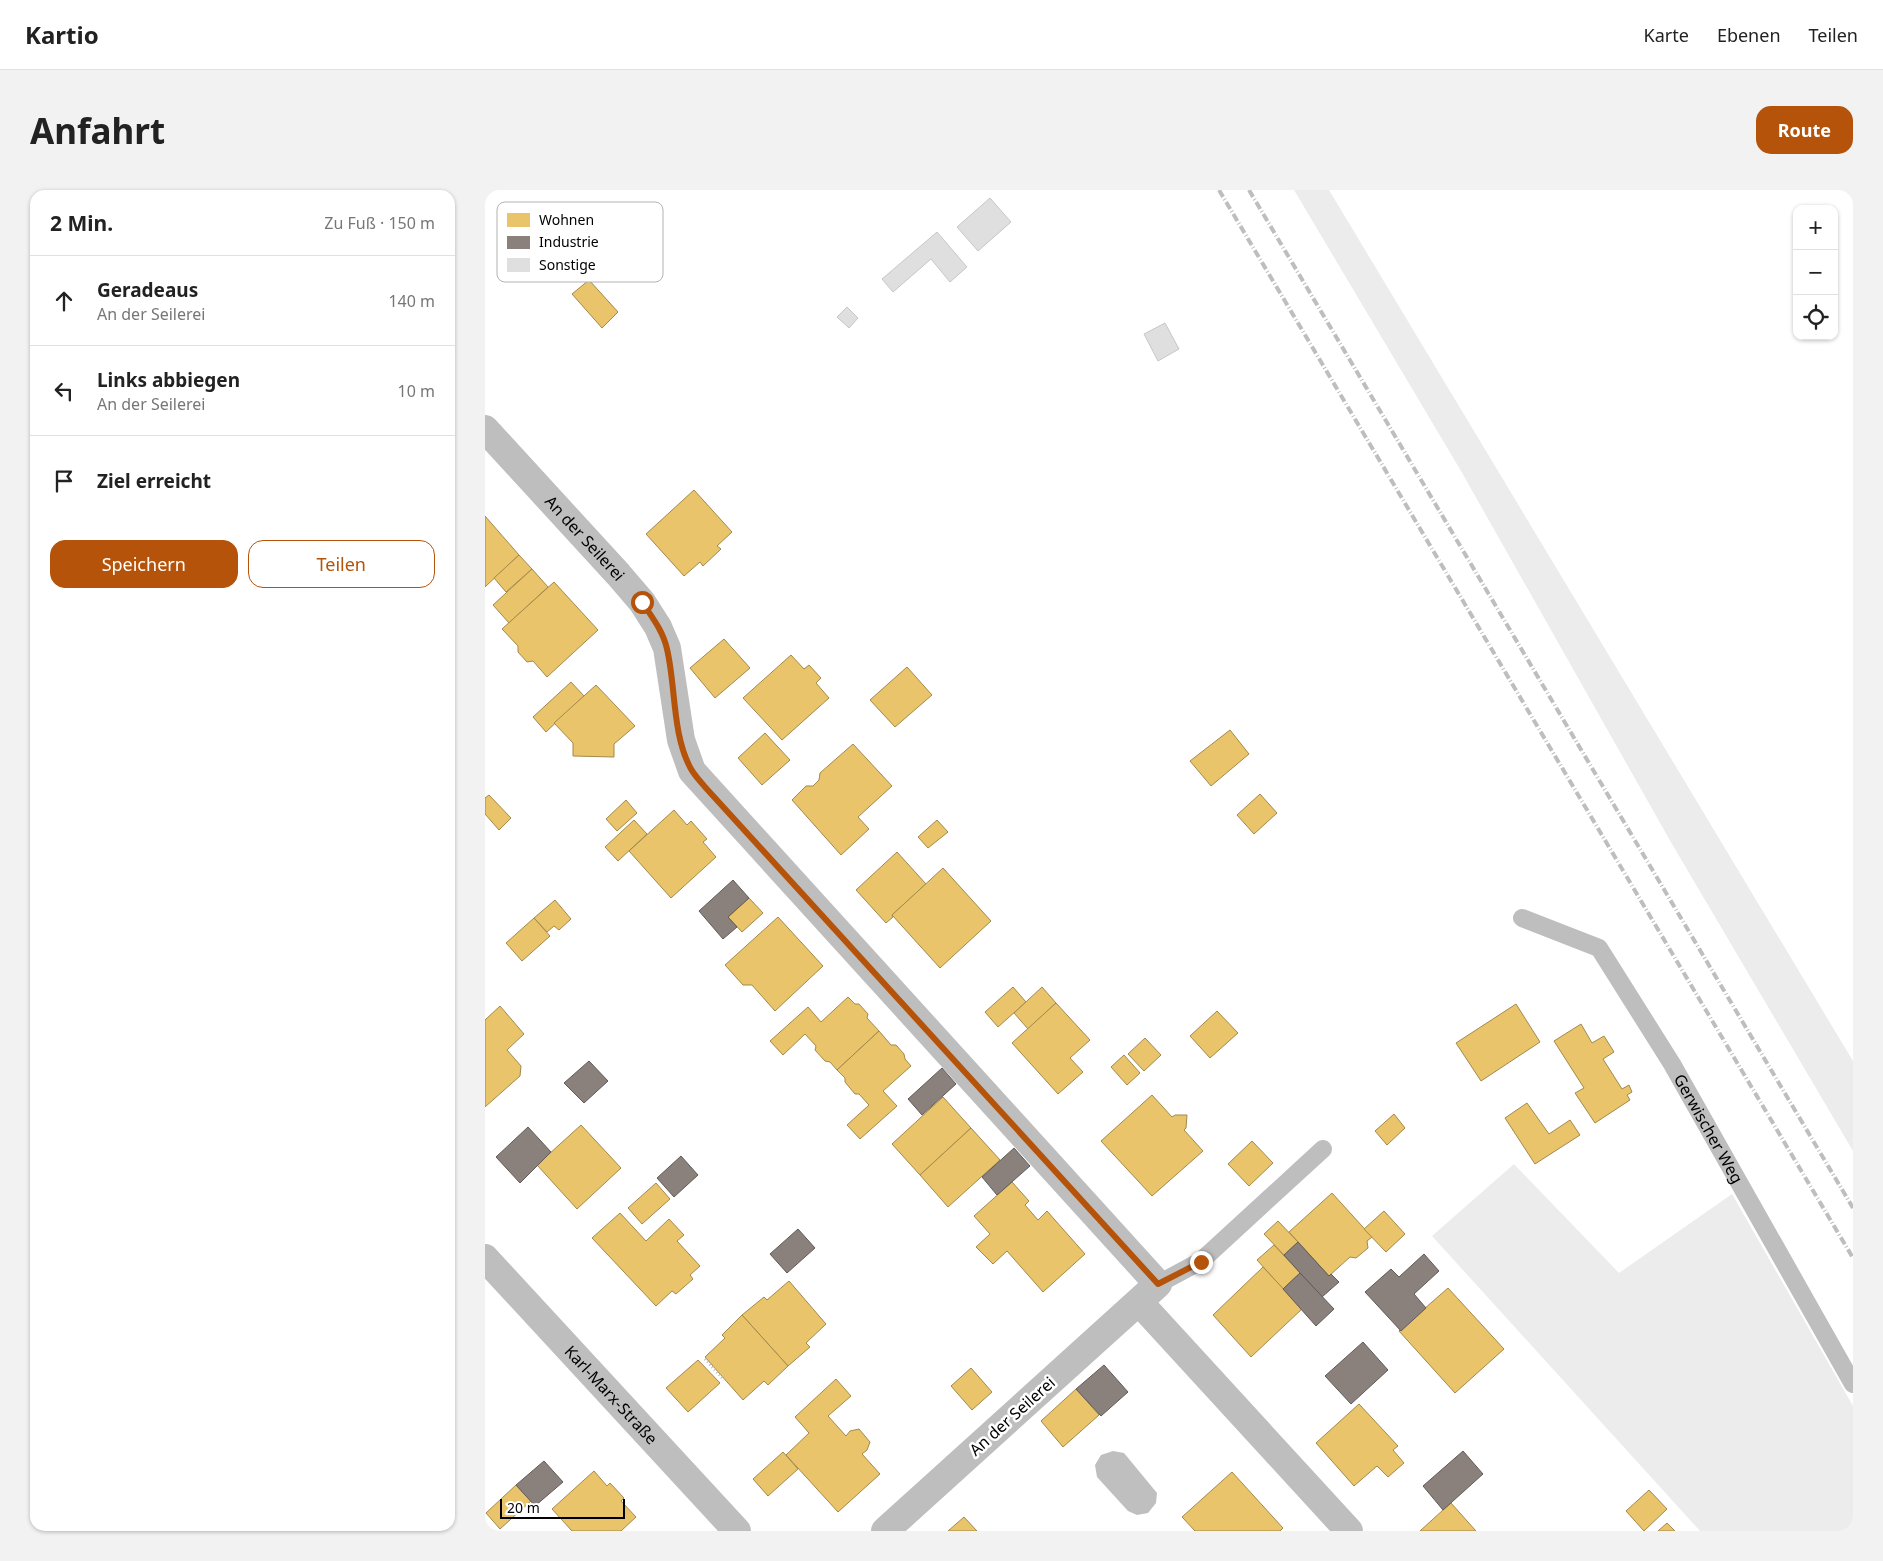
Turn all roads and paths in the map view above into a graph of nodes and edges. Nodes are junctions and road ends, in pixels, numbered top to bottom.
1 (485, 429) edge
2 (1522, 918) dead end
3 (1323, 1149) dead end
4 (485, 1258) edge
5 (1149, 1293) junction
6 (705, 1359) dead end
7 (723, 1380) dead end
8 (1853, 1384) edge
9 (737, 1531) edge
10 (885, 1531) edge
11 (1349, 1531) edge

1 - 5 street, An der Seilerei
2 - 8 lane, Gerwischer Weg
3 - 5 lane, An der Seilerei
4 - 9 street, Karl-Marx-Straße
5 - 10 street, An der Seilerei
5 - 11 street, An der Seilerei
6 - 7 path

